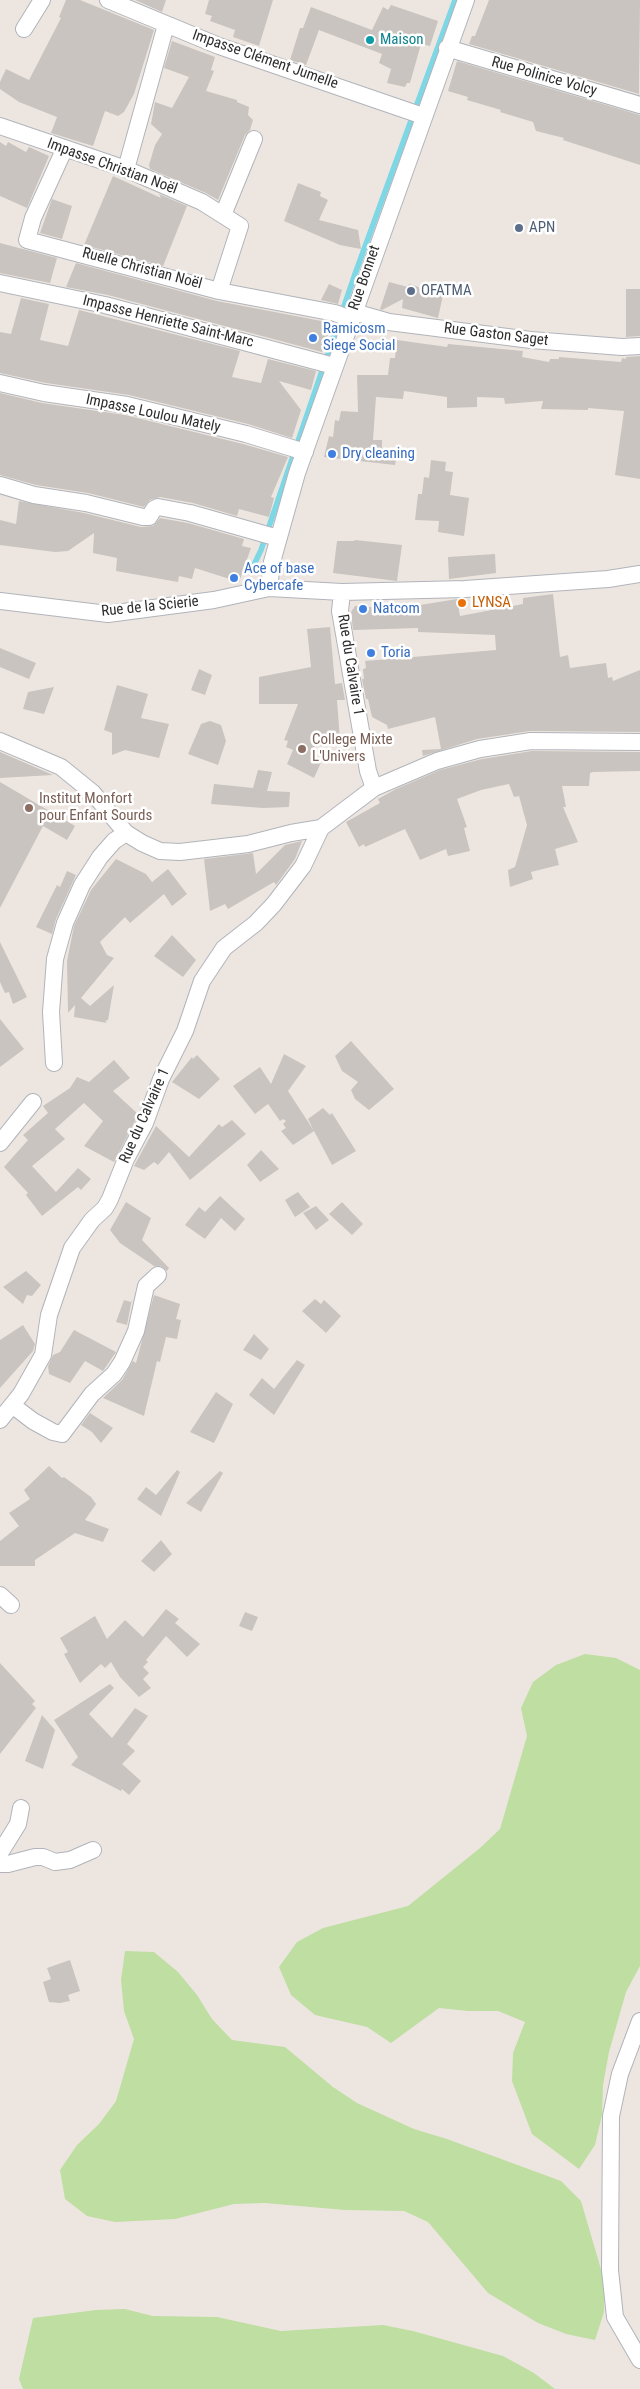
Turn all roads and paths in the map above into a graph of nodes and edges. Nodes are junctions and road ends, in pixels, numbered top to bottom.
1 (42, 0) edge
2 (108, 0) edge
3 (466, 0) edge
4 (166, 24) junction
5 (24, 29) dead end
6 (447, 48) junction
7 (640, 105) edge
8 (416, 114) junction
9 (0, 126) edge
10 (254, 139) dead end
11 (64, 150) junction
12 (126, 169) junction
13 (224, 215) junction
14 (0, 283) edge
15 (219, 291) junction
16 (346, 315) junction
17 (640, 346) edge
18 (327, 364) junction
19 (0, 383) edge
20 (298, 450) junction
21 (0, 485) edge
22 (269, 536) junction
23 (640, 574) edge
24 (268, 588) junction
25 (342, 592) junction
26 (0, 602) edge
27 (0, 741) edge
28 (640, 742) edge
29 (374, 788) junction
30 (321, 828) junction
31 (126, 833) junction
32 (54, 1063) dead end
33 (33, 1102) dead end
34 (0, 1143) edge
35 (158, 1274) dead end
36 (4, 1414) edge
37 (21, 1808) dead end
38 (93, 1850) dead end
39 (0, 1862) edge
40 (640, 2021) edge
41 (640, 2360) edge

1 - 5 street
2 - 4 street, Impasse Clément Jumelle
3 - 6 street, Rue Bonnet
4 - 8 street, Impasse Clément Jumelle
4 - 12 street
6 - 7 street, Rue Polinice Volcy
6 - 8 street, Rue Bonnet
8 - 16 street, Rue Bonnet
9 - 11 street, Impasse Christian Noël
10 - 13 street
11 - 12 street, Impasse Christian Noël
11 - 15 street, Ruelle Christian Noël
12 - 13 street, Impasse Christian Noël
13 - 15 street, Impasse Christian Noël
14 - 18 street, Impasse Henriette Saint-Marc
15 - 16 street, Ruelle Christian Noël
16 - 17 street, Rue Gaston Saget
16 - 18 street, Rue Bonnet
18 - 20 street, Rue Bonnet
19 - 20 street, Impasse Loulou Mately
20 - 22 street, Rue Bonnet
21 - 22 street
22 - 24 street, Rue Bonnet
23 - 25 street, Rue de la Scierie
24 - 25 street, Rue de la Scierie
24 - 26 street, Rue de la Scierie
25 - 29 street, Rue du Calvaire 1
27 - 31 street, Rue du Calvaire 1
28 - 29 street
29 - 30 street, Rue du Calvaire 1
30 - 31 street, Rue du Calvaire 1
30 - 36 street, Rue du Calvaire 1
31 - 32 street
33 - 34 street
35 - 36 street
37 - 39 street
38 - 39 street
40 - 41 street

